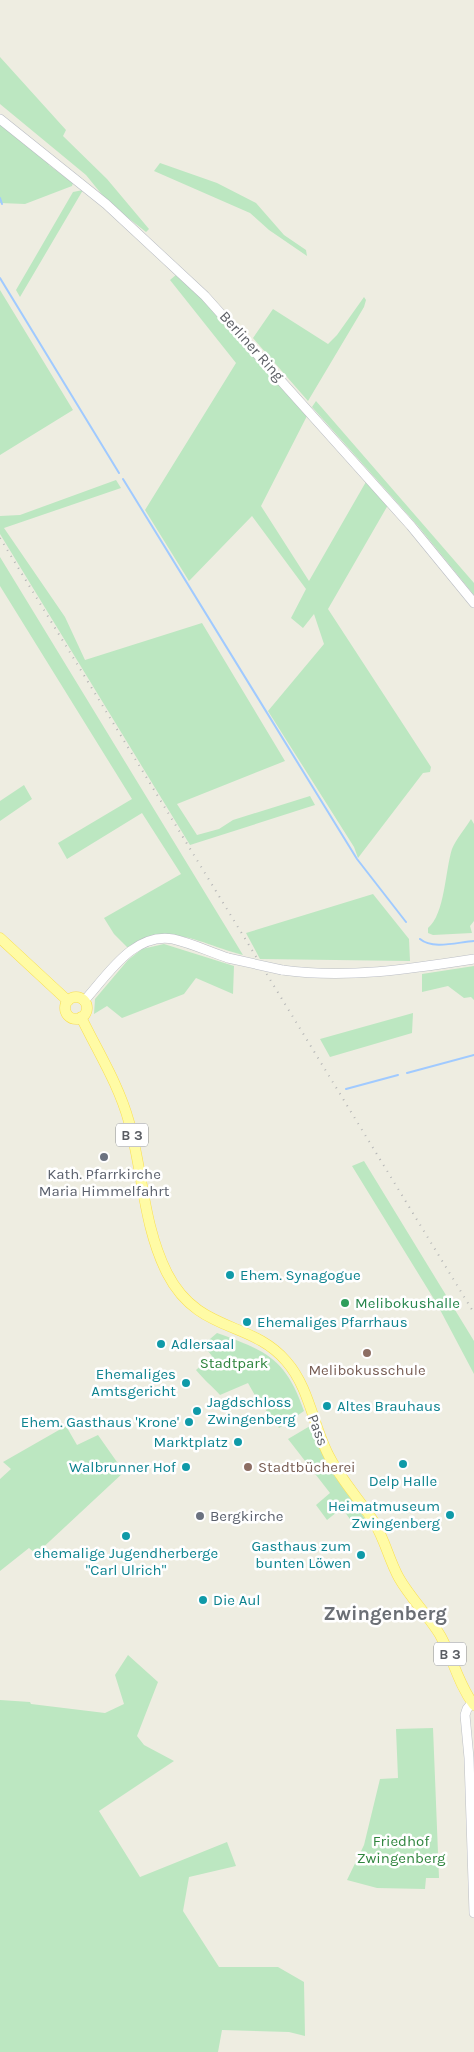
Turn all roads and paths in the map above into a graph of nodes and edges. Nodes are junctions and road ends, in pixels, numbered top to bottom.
1 (0, 119) edge
2 (474, 603) edge
3 (0, 938) edge
4 (474, 959) edge
5 (84, 1001) junction
6 (68, 1002) junction
7 (82, 1017) junction
8 (473, 1704) edge
9 (474, 1913) edge

1 - 2 street, Berliner Ring
3 - 6 main road
4 - 5 street, bridge
5 - 6 main road
5 - 7 main road
6 - 7 main road
7 - 8 main road, Pass / B 3
8 - 9 street

